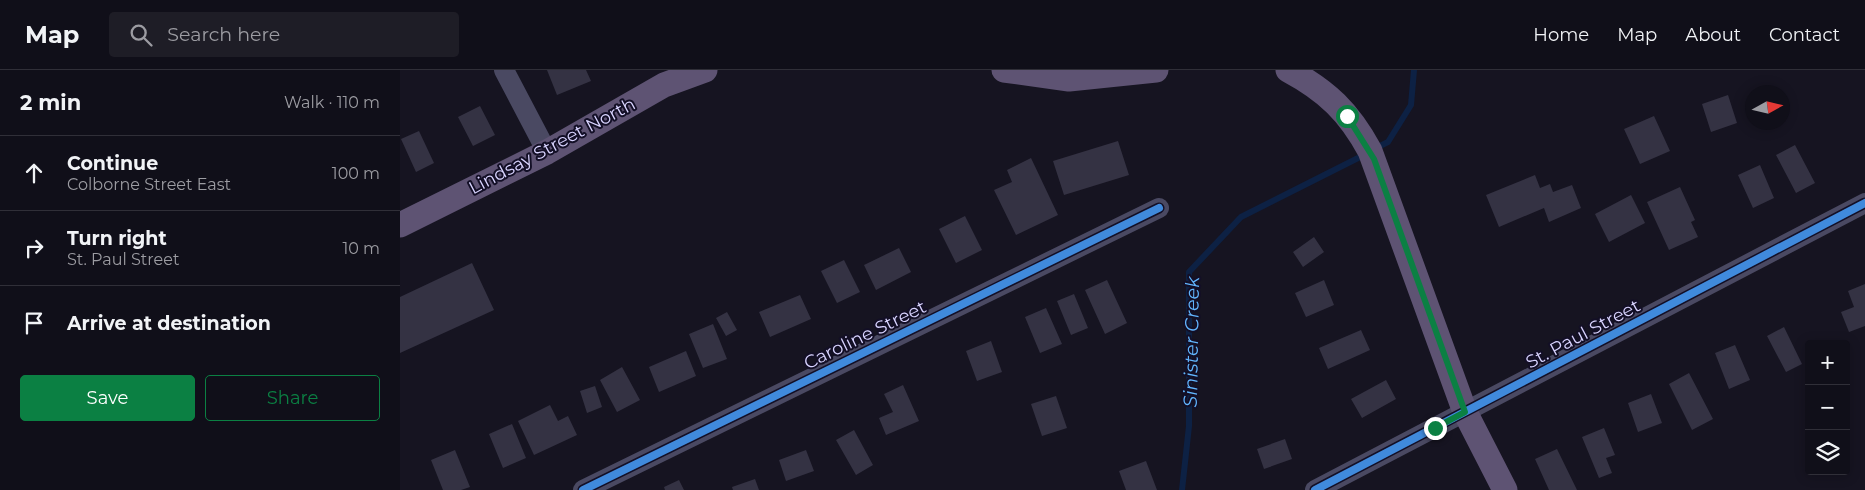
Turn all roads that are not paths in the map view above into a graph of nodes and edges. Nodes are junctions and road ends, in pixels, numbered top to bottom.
1 (504, 70) edge
2 (705, 70) edge
3 (1004, 70) edge
4 (1156, 70) edge
5 (1288, 70) edge
6 (547, 152) junction
7 (1865, 203) edge
8 (1160, 208) dead end
9 (400, 225) edge
10 (1465, 412) junction
11 (583, 490) edge
12 (1315, 490) edge
13 (1505, 490) edge

1 - 6 street
2 - 6 main road, Lindsay Street North
3 - 4 main road
5 - 10 main road
6 - 9 main road, Lindsay Street North
7 - 10 street, St. Paul Street
8 - 11 street, Caroline Street
10 - 12 street, St. Paul Street
10 - 13 main road

